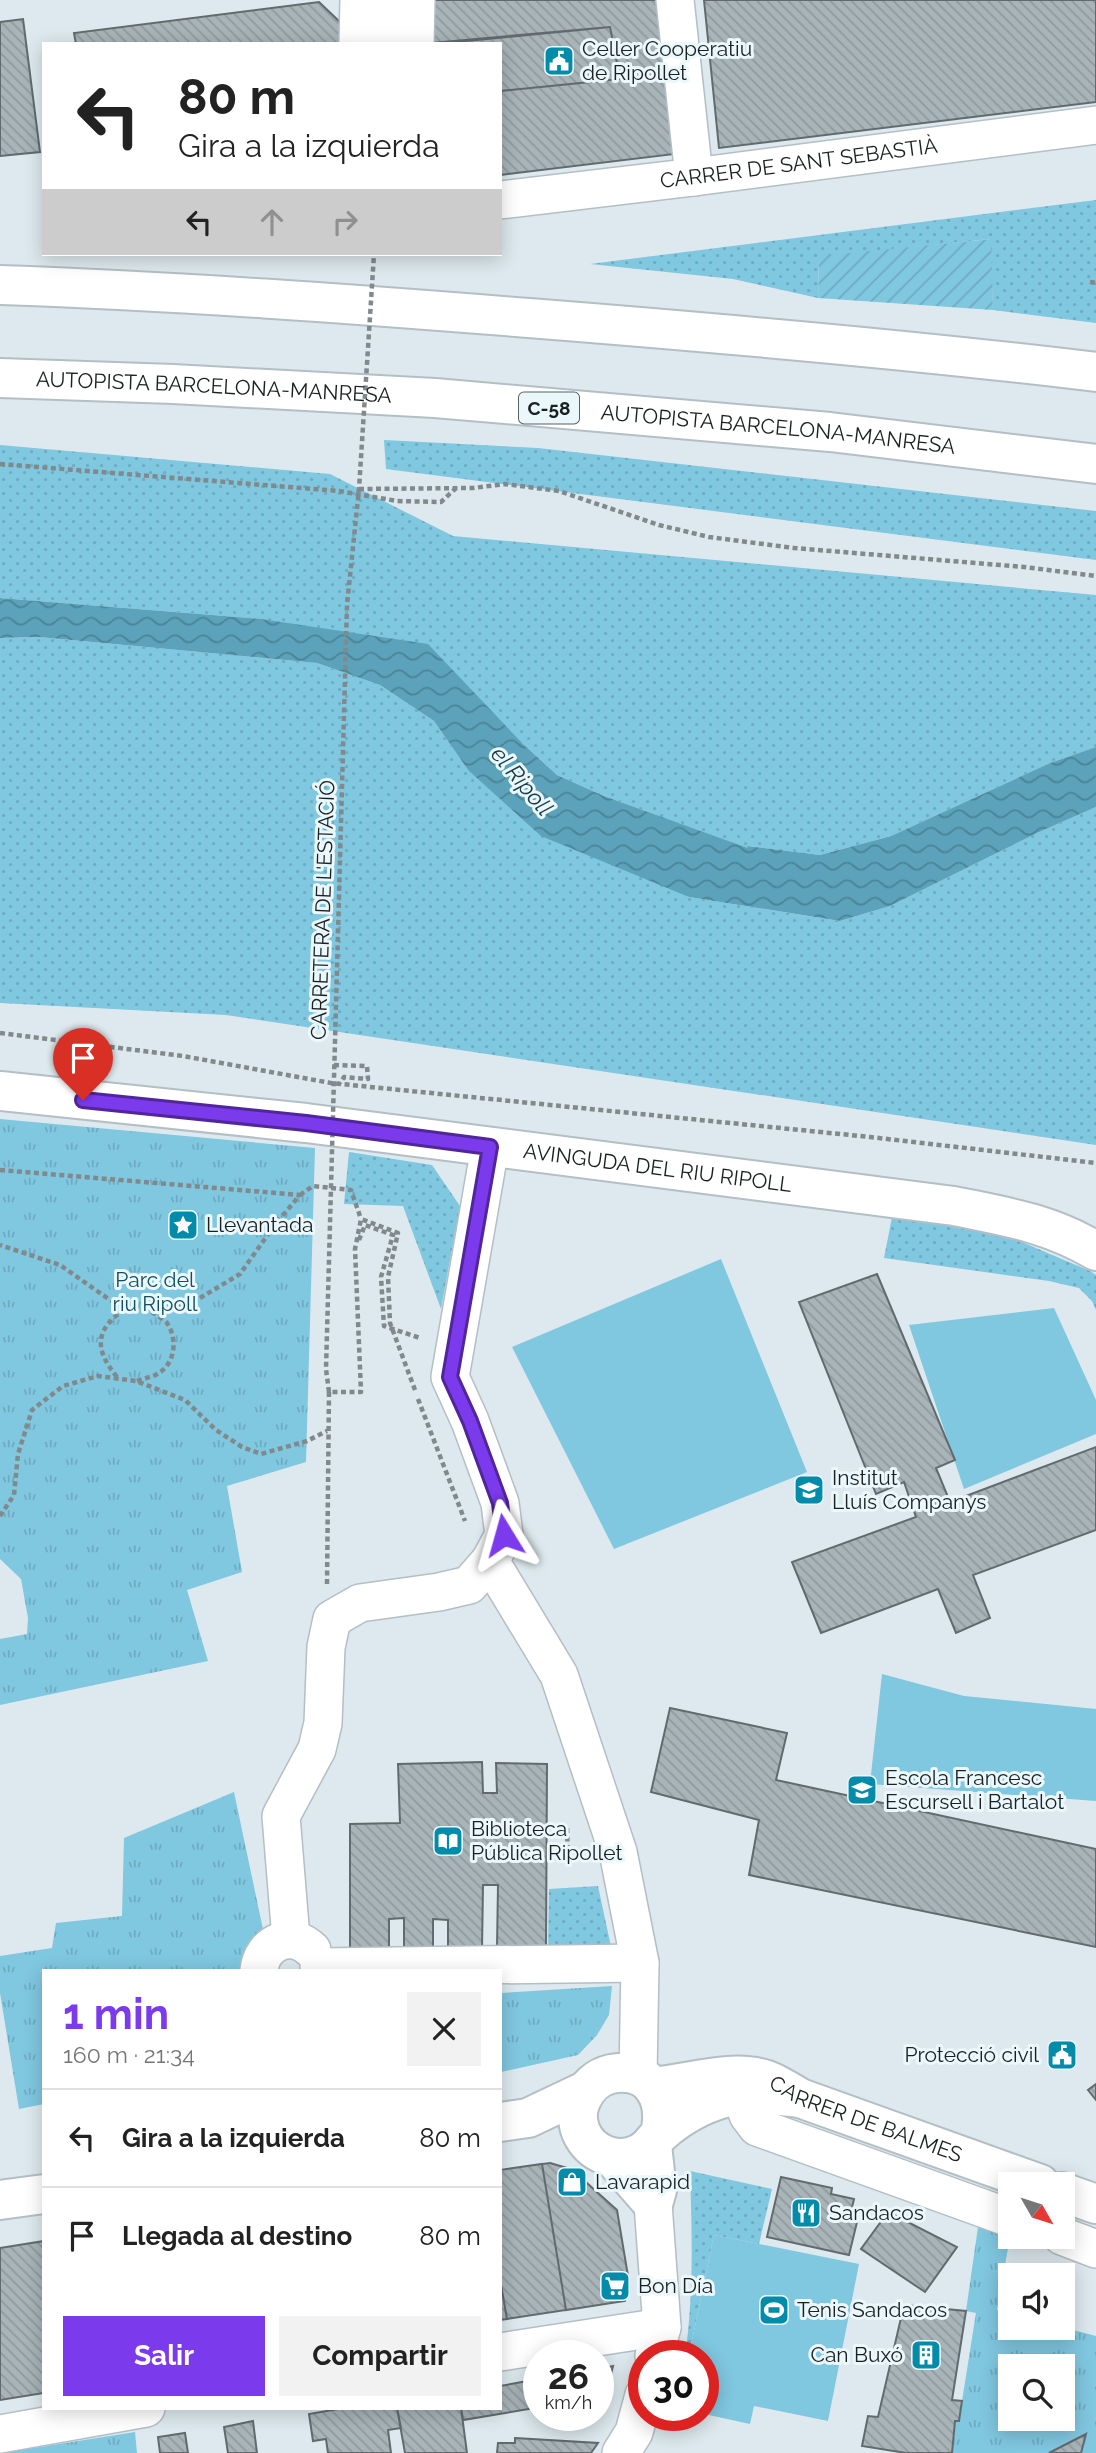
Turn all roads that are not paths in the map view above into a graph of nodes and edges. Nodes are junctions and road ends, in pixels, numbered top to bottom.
1 (359, 0) edge
2 (387, 0) edge
3 (416, 0) edge
4 (675, 0) edge
5 (358, 42) edge
6 (384, 42) edge
7 (415, 42) edge
8 (1096, 125) edge
9 (694, 177) junction
10 (502, 200) edge
11 (0, 285) edge
12 (1096, 372) edge
13 (0, 378) edge
14 (1096, 464) edge
15 (0, 1091) edge
16 (490, 1147) junction
17 (1096, 1251) edge
18 (490, 1561) junction
19 (291, 1939) junction
20 (640, 1963) junction
21 (259, 1969) edge
22 (319, 1969) edge
23 (660, 2082) junction
24 (585, 2091) junction
25 (742, 2096) junction
26 (800, 2098) junction
27 (514, 2120) edge
28 (656, 2140) junction
29 (600, 2150) junction
30 (1007, 2172) edge
31 (42, 2194) edge
32 (1075, 2197) edge
33 (0, 2200) edge
34 (653, 2204) junction
35 (1096, 2204) edge
36 (998, 2214) edge
37 (1075, 2241) edge
38 (1096, 2249) edge
39 (658, 2340) edge
40 (628, 2343) edge
41 (502, 2352) edge
42 (135, 2410) edge
43 (634, 2431) edge
44 (0, 2434) edge
45 (621, 2453) edge

1 - 5 street
2 - 6 street
3 - 7 street
4 - 9 street
8 - 9 street, CARRER DE SANT SEBASTIÀ
9 - 10 street, CARRER DE SANT SEBASTIÀ
11 - 12 main road
13 - 14 main road, AUTOPISTA BARCELONA-MANRESA / C-58
15 - 16 main road, AVINGUDA DEL RIU RIPOLL
16 - 17 main road, AVINGUDA DEL RIU RIPOLL
16 - 18 street
18 - 19 street
18 - 20 street
19 - 21 street
19 - 22 street
20 - 22 street
20 - 23 street
23 - 24 main road
23 - 26 main road, CARRER DE BALMES
23 - 28 main road
24 - 27 main road
24 - 29 main road
25 - 26 main road
25 - 28 main road
25 - 36 street
26 - 30 main road, CARRER DE BALMES
27 - 29 main road
28 - 29 main road
28 - 34 main road
29 - 34 main road
31 - 33 main road
32 - 35 main road
34 - 39 street
37 - 38 street
40 - 41 street
42 - 44 street
43 - 45 street

